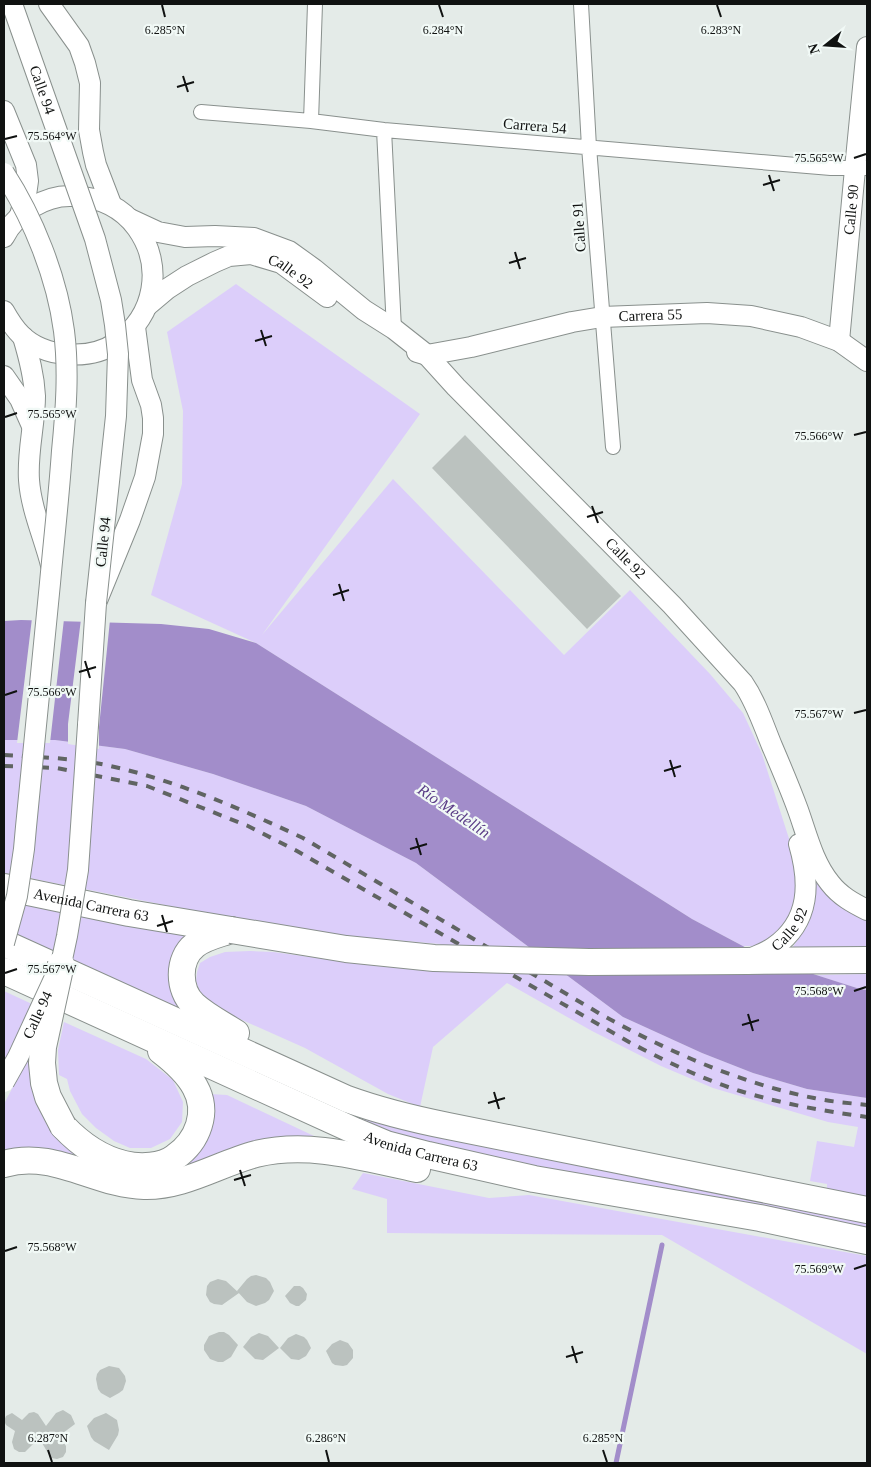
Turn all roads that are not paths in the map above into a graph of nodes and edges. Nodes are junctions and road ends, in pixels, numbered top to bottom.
1 (12, 4) edge
2 (49, 4) edge
3 (315, 4) edge
4 (581, 4) edge
5 (867, 47) edge
6 (4, 111) edge
7 (200, 112) dead end
8 (311, 121) junction
9 (384, 130) junction
10 (589, 147) junction
11 (861, 168) edge
12 (4, 173) edge
13 (111, 204) junction
14 (20, 215) junction
15 (130, 219) junction
16 (4, 235) edge
17 (148, 305) junction
18 (602, 317) junction
19 (10, 323) edge
20 (135, 327) junction
21 (394, 329) junction
22 (839, 341) junction
23 (427, 355) junction
24 (867, 361) edge
25 (4, 376) edge
26 (28, 402) junction
27 (613, 447) dead end
28 (52, 566) junction
29 (96, 603) junction
30 (805, 848) junction
31 (4, 887) edge
32 (867, 910) edge
33 (231, 930) junction
34 (4, 943) edge
35 (746, 960) junction
36 (867, 960) edge
37 (60, 964) junction
38 (4, 971) edge
39 (139, 1033) junction
40 (4, 1082) edge
41 (347, 1099) junction
42 (4, 1164) edge
43 (534, 1179) junction
44 (867, 1210) edge
45 (867, 1241) edge

1 - 29 main road, Calle 94, bridge
2 - 13 main road
3 - 8 street
4 - 10 street, Calle 91
5 - 11 main road, Calle 90
6 - 14 main road
7 - 8 street, Carrera 54
8 - 9 street, Carrera 54
9 - 10 street, Carrera 54
9 - 21 street
10 - 11 street, Carrera 54
10 - 18 street, Calle 91
11 - 22 main road, Calle 90
12 - 28 main road, bridge
13 - 14 main road
13 - 15 main road
14 - 16 main road
15 - 17 main road
15 - 21 main road, Calle 92
17 - 20 main road
17 - 23 main road, Calle 92
18 - 22 main road, Carrera 55
18 - 23 main road, Carrera 55
18 - 27 street, Calle 91
19 - 20 main road
19 - 26 main road
20 - 29 main road, bridge
21 - 23 main road, Calle 92
22 - 24 main road, Carrera 55
23 - 30 main road, Calle 92
25 - 26 main road
26 - 28 main road
28 - 34 main road, bridge
29 - 37 main road, Calle 94, bridge
30 - 32 main road
30 - 35 main road, Calle 92
31 - 33 highway, Avenida Carrera 63
33 - 35 highway, Avenida Carrera 63, bridge
33 - 41 highway
34 - 41 highway, Avenida Carrera 63
35 - 36 highway, Avenida Carrera 63
37 - 39 highway, bridge
37 - 40 main road, Calle 94, bridge
38 - 39 highway, Avenida Carrera 63
39 - 43 highway, Avenida Carrera 63
41 - 44 highway, Avenida Carrera 63
42 - 43 highway
43 - 45 highway, Avenida Carrera 63

